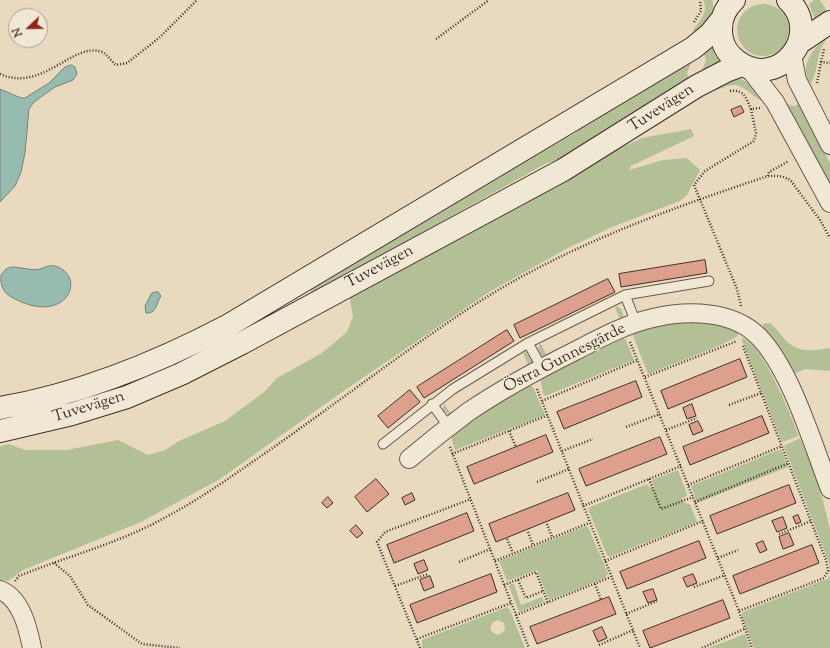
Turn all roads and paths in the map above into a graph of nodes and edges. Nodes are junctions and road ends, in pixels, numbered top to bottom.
1 (197, 0) edge
2 (489, 0) edge
3 (788, 0) edge
4 (728, 6) edge
5 (830, 22) edge
6 (436, 39) dead end
7 (795, 49) junction
8 (745, 66) junction
9 (0, 74) edge
10 (775, 102) junction
11 (830, 145) edge
12 (792, 160) dead end
13 (768, 176) junction
14 (699, 200) junction
15 (830, 203) edge
16 (830, 238) edge
17 (709, 281) dead end
18 (625, 295) junction
19 (630, 325) junction
20 (740, 332) junction
21 (528, 343) junction
22 (638, 360) junction
23 (537, 370) junction
24 (645, 377) junction
25 (761, 393) junction
26 (542, 400) junction
27 (432, 404) junction
28 (729, 406) dead end
29 (0, 408) edge
30 (660, 414) junction
31 (548, 415) junction
32 (698, 418) dead end
33 (626, 427) dead end
34 (0, 430) edge
35 (445, 430) junction
36 (666, 430) junction
37 (509, 431) junction
38 (593, 439) dead end
39 (383, 444) dead end
40 (782, 446) junction
41 (516, 447) dead end
42 (562, 451) junction
43 (452, 454) junction
44 (409, 459) dead end
45 (789, 463) junction
46 (681, 466) junction
47 (569, 469) junction
48 (649, 479) junction
49 (537, 482) dead end
50 (688, 485) junction
51 (830, 489) edge
52 (693, 497) junction
53 (471, 499) junction
54 (695, 502) junction
55 (583, 506) junction
56 (703, 521) junction
57 (811, 521) junction
58 (589, 523) junction
59 (547, 524) dead end
60 (528, 532) dead end
61 (779, 534) dead end
62 (552, 537) junction
63 (507, 539) dead end
64 (533, 545) junction
65 (490, 549) junction
66 (738, 550) dead end
67 (513, 553) junction
68 (718, 558) junction
69 (494, 561) junction
70 (53, 562) junction
71 (459, 562) dead end
72 (605, 562) junction
73 (829, 571) edge
74 (428, 574) dead end
75 (725, 575) junction
76 (611, 577) junction
77 (518, 580) junction
78 (595, 584) junction
79 (504, 585) junction
80 (395, 586) junction
81 (694, 587) dead end
82 (3, 591) edge
83 (543, 591) junction
84 (601, 600) dead end
85 (657, 601) dead end
86 (511, 603) junction
87 (548, 603) junction
88 (739, 611) junction
89 (626, 614) junction
90 (516, 615) junction
91 (744, 629) junction
92 (633, 630) junction
93 (417, 640) junction
94 (599, 645) dead end
95 (32, 648) edge
96 (180, 648) edge
97 (420, 648) edge
98 (529, 648) edge
99 (640, 648) edge
100 (702, 648) edge
101 (752, 648) edge

1 - 9 path
2 - 6 path
3 - 7 main road
4 - 8 main road, Tuvevägen
4 - 29 main road, Tuvevägen
5 - 7 main road, Tuvevägen
7 - 8 main road, Tuvevägen
7 - 11 street
8 - 10 street
8 - 34 main road, Tuvevägen
10 - 14 path
10 - 15 street
12 - 13 path
13 - 14 path
13 - 16 path
14 - 20 path
14 - 70 path
17 - 18 lane
18 - 19 lane
18 - 21 lane
19 - 20 street, Östra Gunnesgärde
19 - 22 path
19 - 23 street, Östra Gunnesgärde
20 - 24 path
20 - 25 path
20 - 51 street, Östra Gunnesgärde
21 - 23 lane
21 - 27 lane
22 - 24 path
22 - 26 path
23 - 26 path
23 - 35 street, Östra Gunnesgärde
24 - 30 path
25 - 28 path
25 - 40 path
26 - 31 path
27 - 35 lane
27 - 39 lane
30 - 33 path
30 - 36 path
31 - 37 path
31 - 42 path
32 - 36 path
35 - 43 path
35 - 44 street, Östra Gunnesgärde
36 - 46 path
37 - 41 path
37 - 43 path
38 - 42 path
40 - 45 path
40 - 50 path
42 - 47 path
43 - 53 path
45 - 54 path
45 - 57 path
46 - 48 path
46 - 50 path
47 - 49 path
47 - 55 path
48 - 52 path
48 - 55 path
50 - 52 path
52 - 54 path
53 - 65 path
53 - 80 path
54 - 56 path
55 - 58 path
56 - 68 path
56 - 72 path
57 - 61 path
57 - 73 path
58 - 62 path
58 - 72 path
59 - 62 path
60 - 64 path
62 - 64 path
63 - 67 path
64 - 67 path
65 - 69 path
65 - 71 path
66 - 68 path
67 - 69 path
68 - 75 path
69 - 79 path
70 - 82 path
70 - 96 path
72 - 76 path
73 - 88 path
74 - 80 path
75 - 81 path
75 - 88 path
76 - 78 path
76 - 89 path
77 - 79 path
77 - 83 path
77 - 83 path
78 - 84 path
78 - 87 path
79 - 86 path
80 - 93 path
82 - 95 street
83 - 87 path
85 - 89 path
86 - 90 path
86 - 93 path
87 - 90 path
88 - 91 path
89 - 92 path
90 - 98 path
91 - 100 path
91 - 101 path
92 - 94 path
92 - 99 path
93 - 97 path

